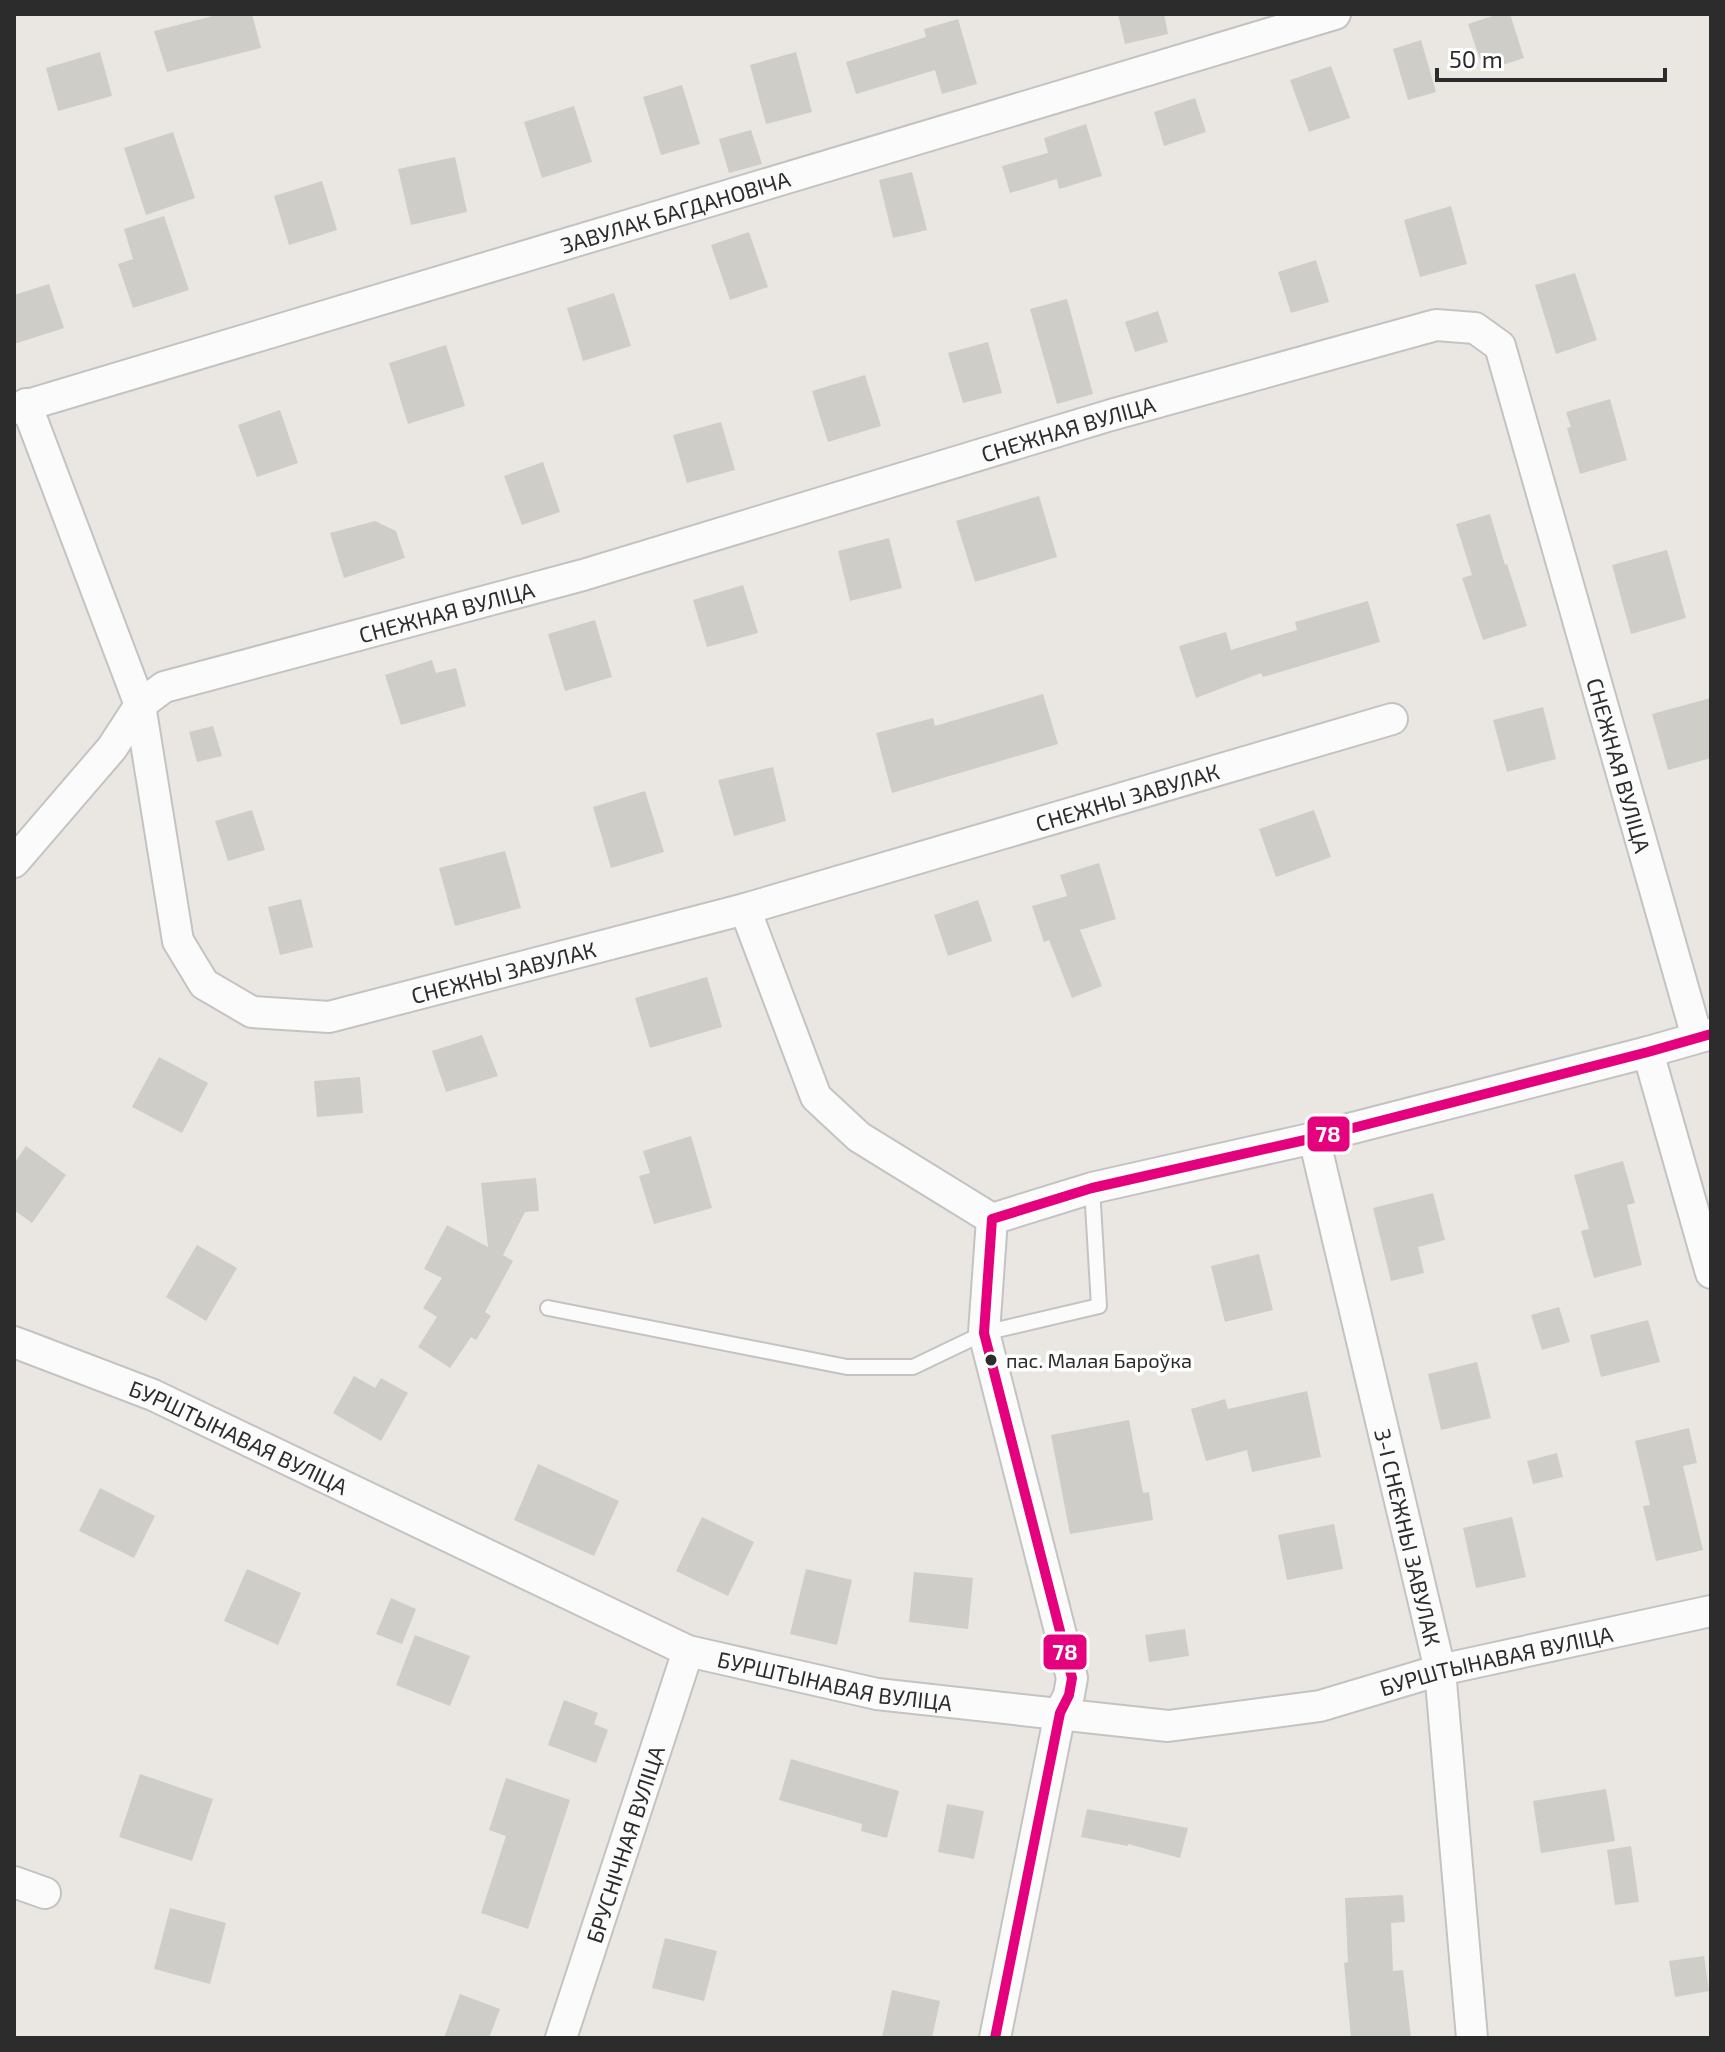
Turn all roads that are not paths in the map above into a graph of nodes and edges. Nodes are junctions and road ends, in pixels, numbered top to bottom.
1 (1335, 14) edge
2 (20, 406) edge
3 (140, 705) junction
4 (1392, 719) dead end
5 (14, 862) edge
6 (745, 909) junction
7 (1704, 1036) edge
8 (1648, 1052) junction
9 (1314, 1138) junction
10 (1092, 1188) junction
11 (992, 1219) junction
12 (1711, 1273) edge
13 (548, 1308) dead end
14 (984, 1333) junction
15 (14, 1342) edge
16 (1711, 1611) edge
17 (688, 1651) junction
18 (1440, 1670) junction
19 (1060, 1713) junction
20 (14, 1882) edge
21 (45, 1893) dead end
22 (561, 2038) edge
23 (995, 2038) edge
24 (1472, 2038) edge

1 - 2 street, ЗАВУЛАК БАГДАНОВІЧА
2 - 3 street, СНЕЖНЫ ЗАВУЛАК
3 - 5 street, СНЕЖНАЯ ВУЛІЦА
3 - 6 street, СНЕЖНЫ ЗАВУЛАК
3 - 7 street, СНЕЖНАЯ ВУЛІЦА
4 - 6 street, СНЕЖНЫ ЗАВУЛАК
6 - 11 street
7 - 8 street
8 - 9 street
8 - 12 street
9 - 10 street
9 - 18 street, 3-І СНЕЖНЫ ЗАВУЛАК
10 - 11 street
10 - 14 lane
11 - 14 street
13 - 14 lane
14 - 19 street
15 - 17 street, БУРШТЫНАВАЯ ВУЛІЦА
16 - 18 street, БУРШТЫНАВАЯ ВУЛІЦА
17 - 19 street, БУРШТЫНАВАЯ ВУЛІЦА
17 - 22 street, БРУСНІЧНАЯ ВУЛІЦА
18 - 19 street, БУРШТЫНАВАЯ ВУЛІЦА
18 - 24 street, 3-І СНЕЖНЫ ЗАВУЛАК
19 - 23 street
20 - 21 street

